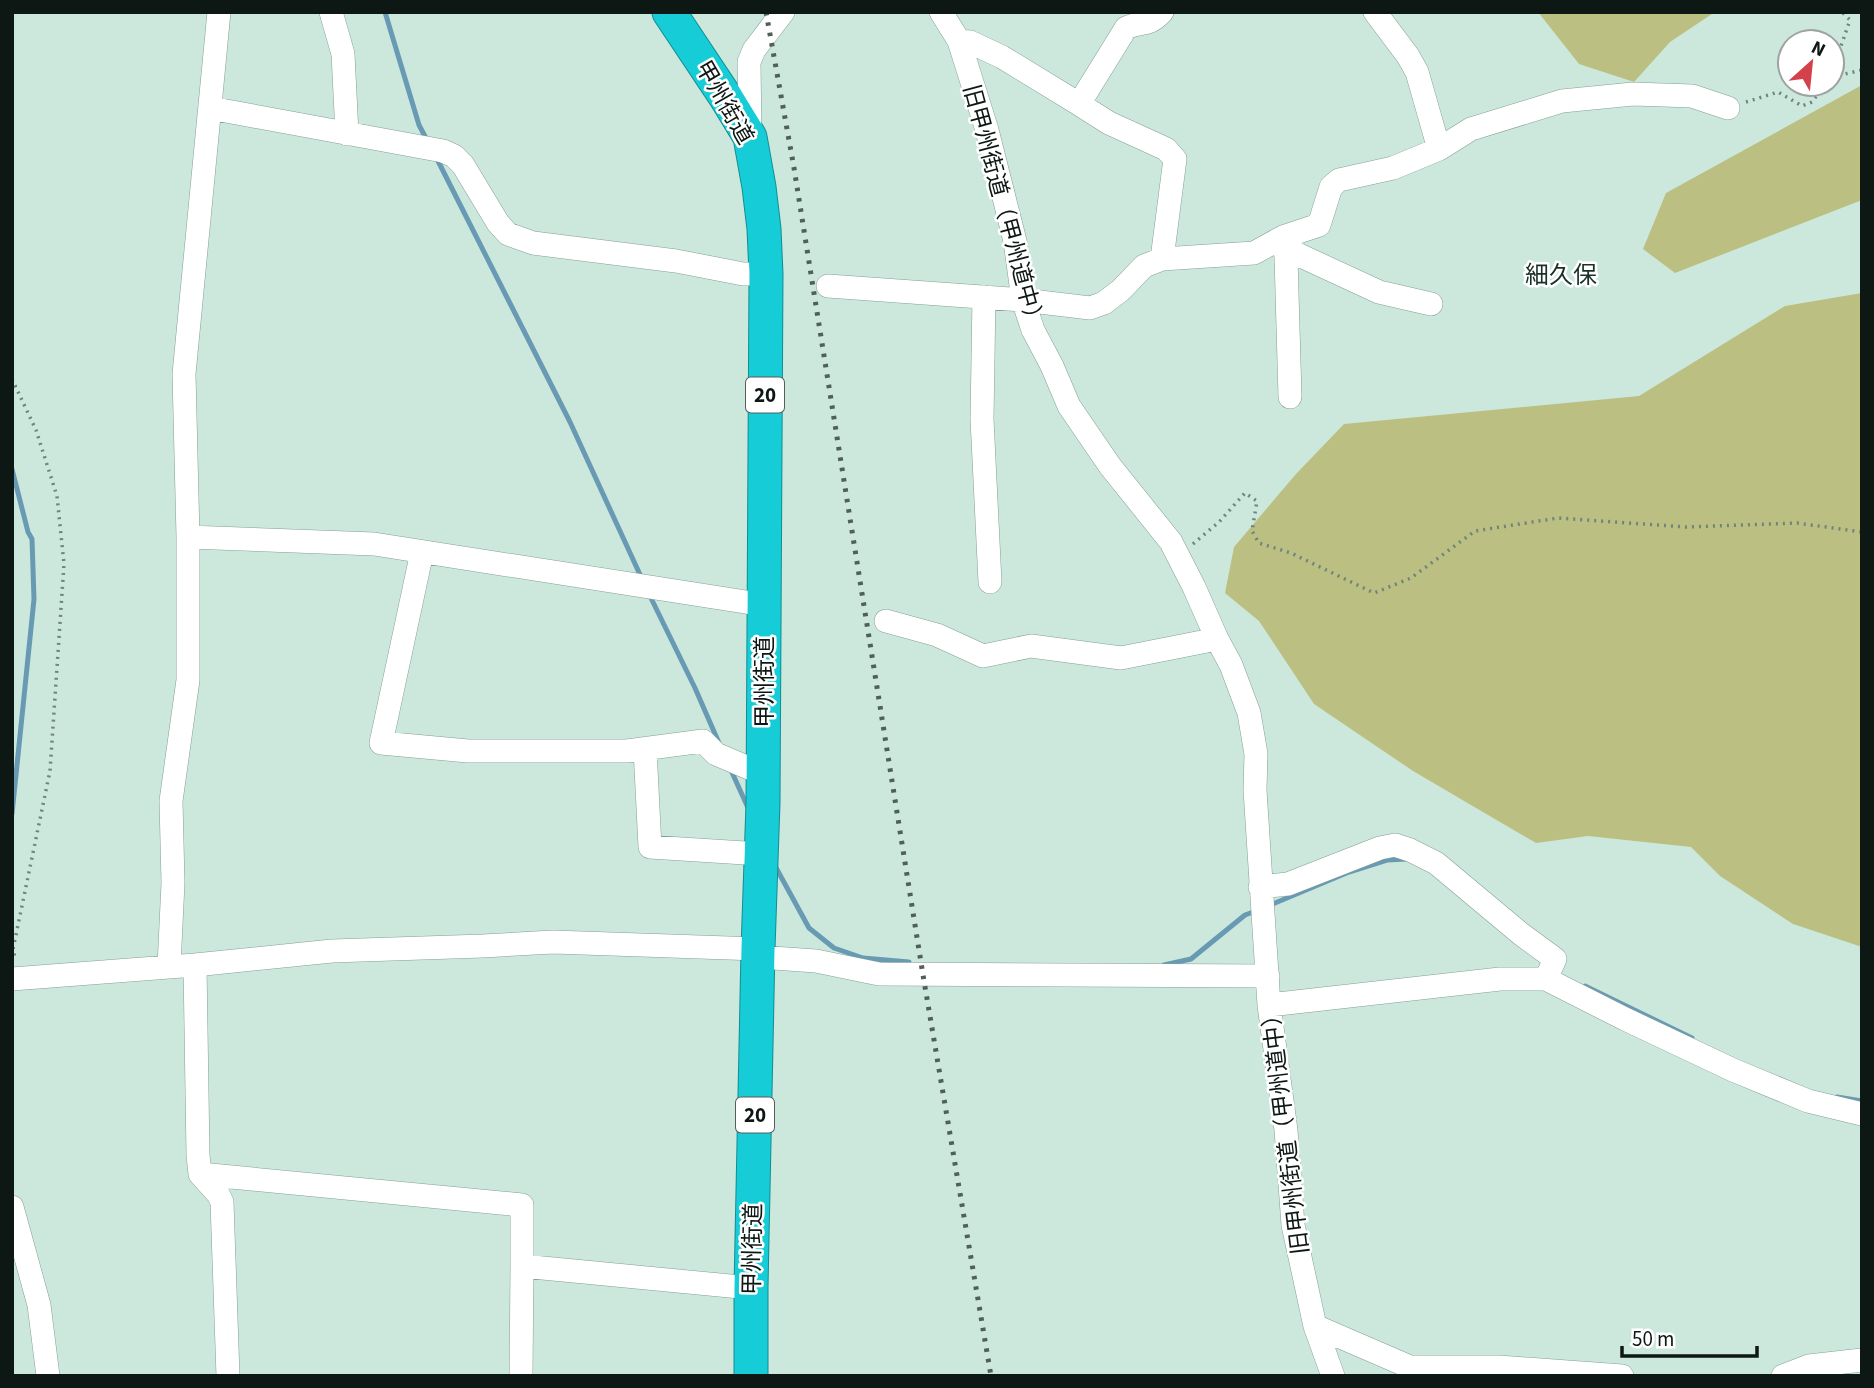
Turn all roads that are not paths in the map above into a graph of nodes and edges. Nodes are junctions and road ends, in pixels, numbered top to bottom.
1 (219, 12) edge
2 (331, 12) edge
3 (669, 12) edge
4 (783, 12) edge
5 (942, 12) edge
6 (1162, 12) edge
7 (1375, 12) edge
8 (959, 41) junction
9 (1079, 104) junction
10 (211, 108) junction
11 (1728, 108) road end
12 (347, 134) junction
13 (750, 137) junction
14 (1439, 149) junction
15 (1284, 243) junction
16 (1162, 259) junction
17 (766, 274) junction
18 (828, 286) dead end
19 (984, 297) junction
20 (1023, 300) junction
21 (1431, 304) dead end
22 (1290, 397) dead end
23 (188, 537) junction
24 (422, 552) junction
25 (990, 582) dead end
26 (764, 605) junction
27 (886, 621) dead end
28 (1217, 639) junction
29 (645, 749) junction
30 (755, 781) junction
31 (761, 854) junction
32 (1261, 891) junction
33 (758, 953) junction
34 (195, 965) junction
35 (169, 966) junction
36 (1549, 971) junction
37 (1268, 976) junction
38 (14, 985) edge
39 (1269, 1005) junction
40 (1862, 1114) edge
41 (200, 1174) junction
42 (12, 1207) edge
43 (522, 1266) junction
44 (751, 1288) junction
45 (1315, 1326) junction
46 (1862, 1360) edge
47 (48, 1376) edge
48 (228, 1376) edge
49 (521, 1376) edge
50 (751, 1376) edge
51 (1333, 1376) edge
52 (1622, 1376) edge
53 (1783, 1376) edge

1 - 10 street
2 - 12 street
3 - 13 highway, 甲州街道 / 20
4 - 13 street
5 - 8 street, 旧甲州街道（甲州道中）
6 - 9 street
7 - 14 street
8 - 9 street
8 - 20 street, 旧甲州街道（甲州道中）
9 - 16 street
10 - 12 street
10 - 23 street
11 - 14 street
12 - 17 street
13 - 17 highway, 甲州街道 / 20
14 - 15 street
15 - 16 street
15 - 21 street
15 - 22 street
16 - 20 street
17 - 26 highway, 甲州街道 / 20
18 - 19 street
19 - 20 street
19 - 25 street
20 - 28 street, 旧甲州街道（甲州道中）
23 - 24 street
23 - 35 street
24 - 26 street
24 - 29 street
26 - 30 highway, 甲州街道 / 20
27 - 28 street
28 - 32 street, 旧甲州街道（甲州道中）
29 - 30 street
29 - 31 street
30 - 31 highway, 甲州街道 / 20
31 - 33 highway, 甲州街道 / 20
32 - 36 street
32 - 37 street, 旧甲州街道（甲州道中）
33 - 34 street
33 - 37 street
33 - 44 highway, 甲州街道 / 20
34 - 35 street
34 - 41 street
35 - 38 street
36 - 39 street
36 - 40 street
37 - 39 street, 旧甲州街道（甲州道中）
39 - 45 street, 旧甲州街道（甲州道中）
41 - 43 street
41 - 48 street
42 - 47 street
43 - 44 street
43 - 49 street
44 - 50 highway, 甲州街道 / 20
45 - 51 street, 旧甲州街道（甲州道中）
45 - 52 street
46 - 53 street

